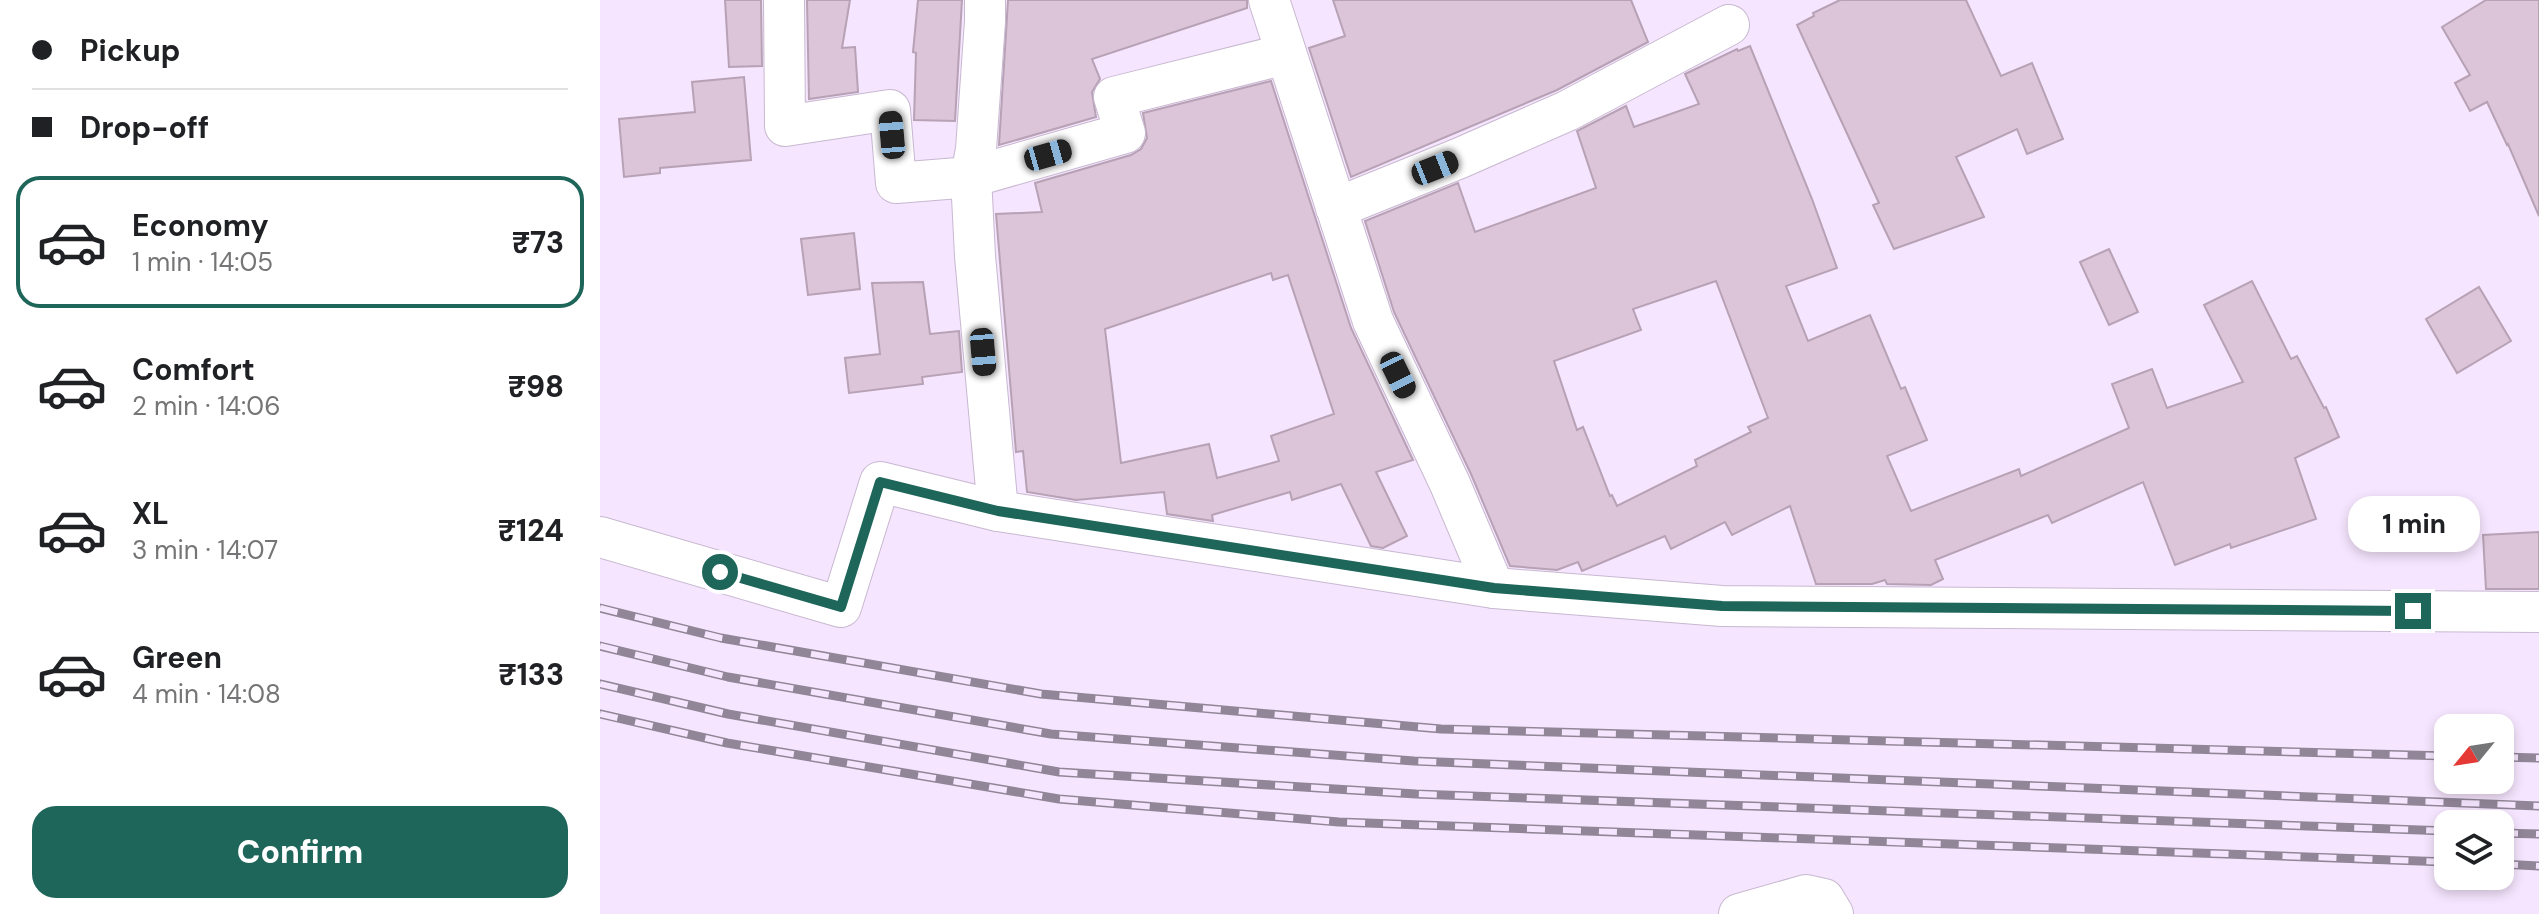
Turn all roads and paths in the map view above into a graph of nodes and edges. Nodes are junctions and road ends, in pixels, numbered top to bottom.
1 (784, 0) edge
2 (985, 0) edge
3 (1269, 0) edge
4 (1729, 25) dead end
5 (1286, 54) junction
6 (971, 177) junction
7 (1336, 208) junction
8 (998, 511) junction
9 (600, 537) edge
10 (1494, 588) junction
11 (2539, 612) edge
12 (1739, 914) edge
13 (1833, 914) edge

1 - 6 street
2 - 6 street
3 - 5 street
4 - 7 street
5 - 6 street
5 - 7 street
6 - 8 street
7 - 10 street
8 - 9 street
8 - 10 street
10 - 11 street
12 - 13 street

